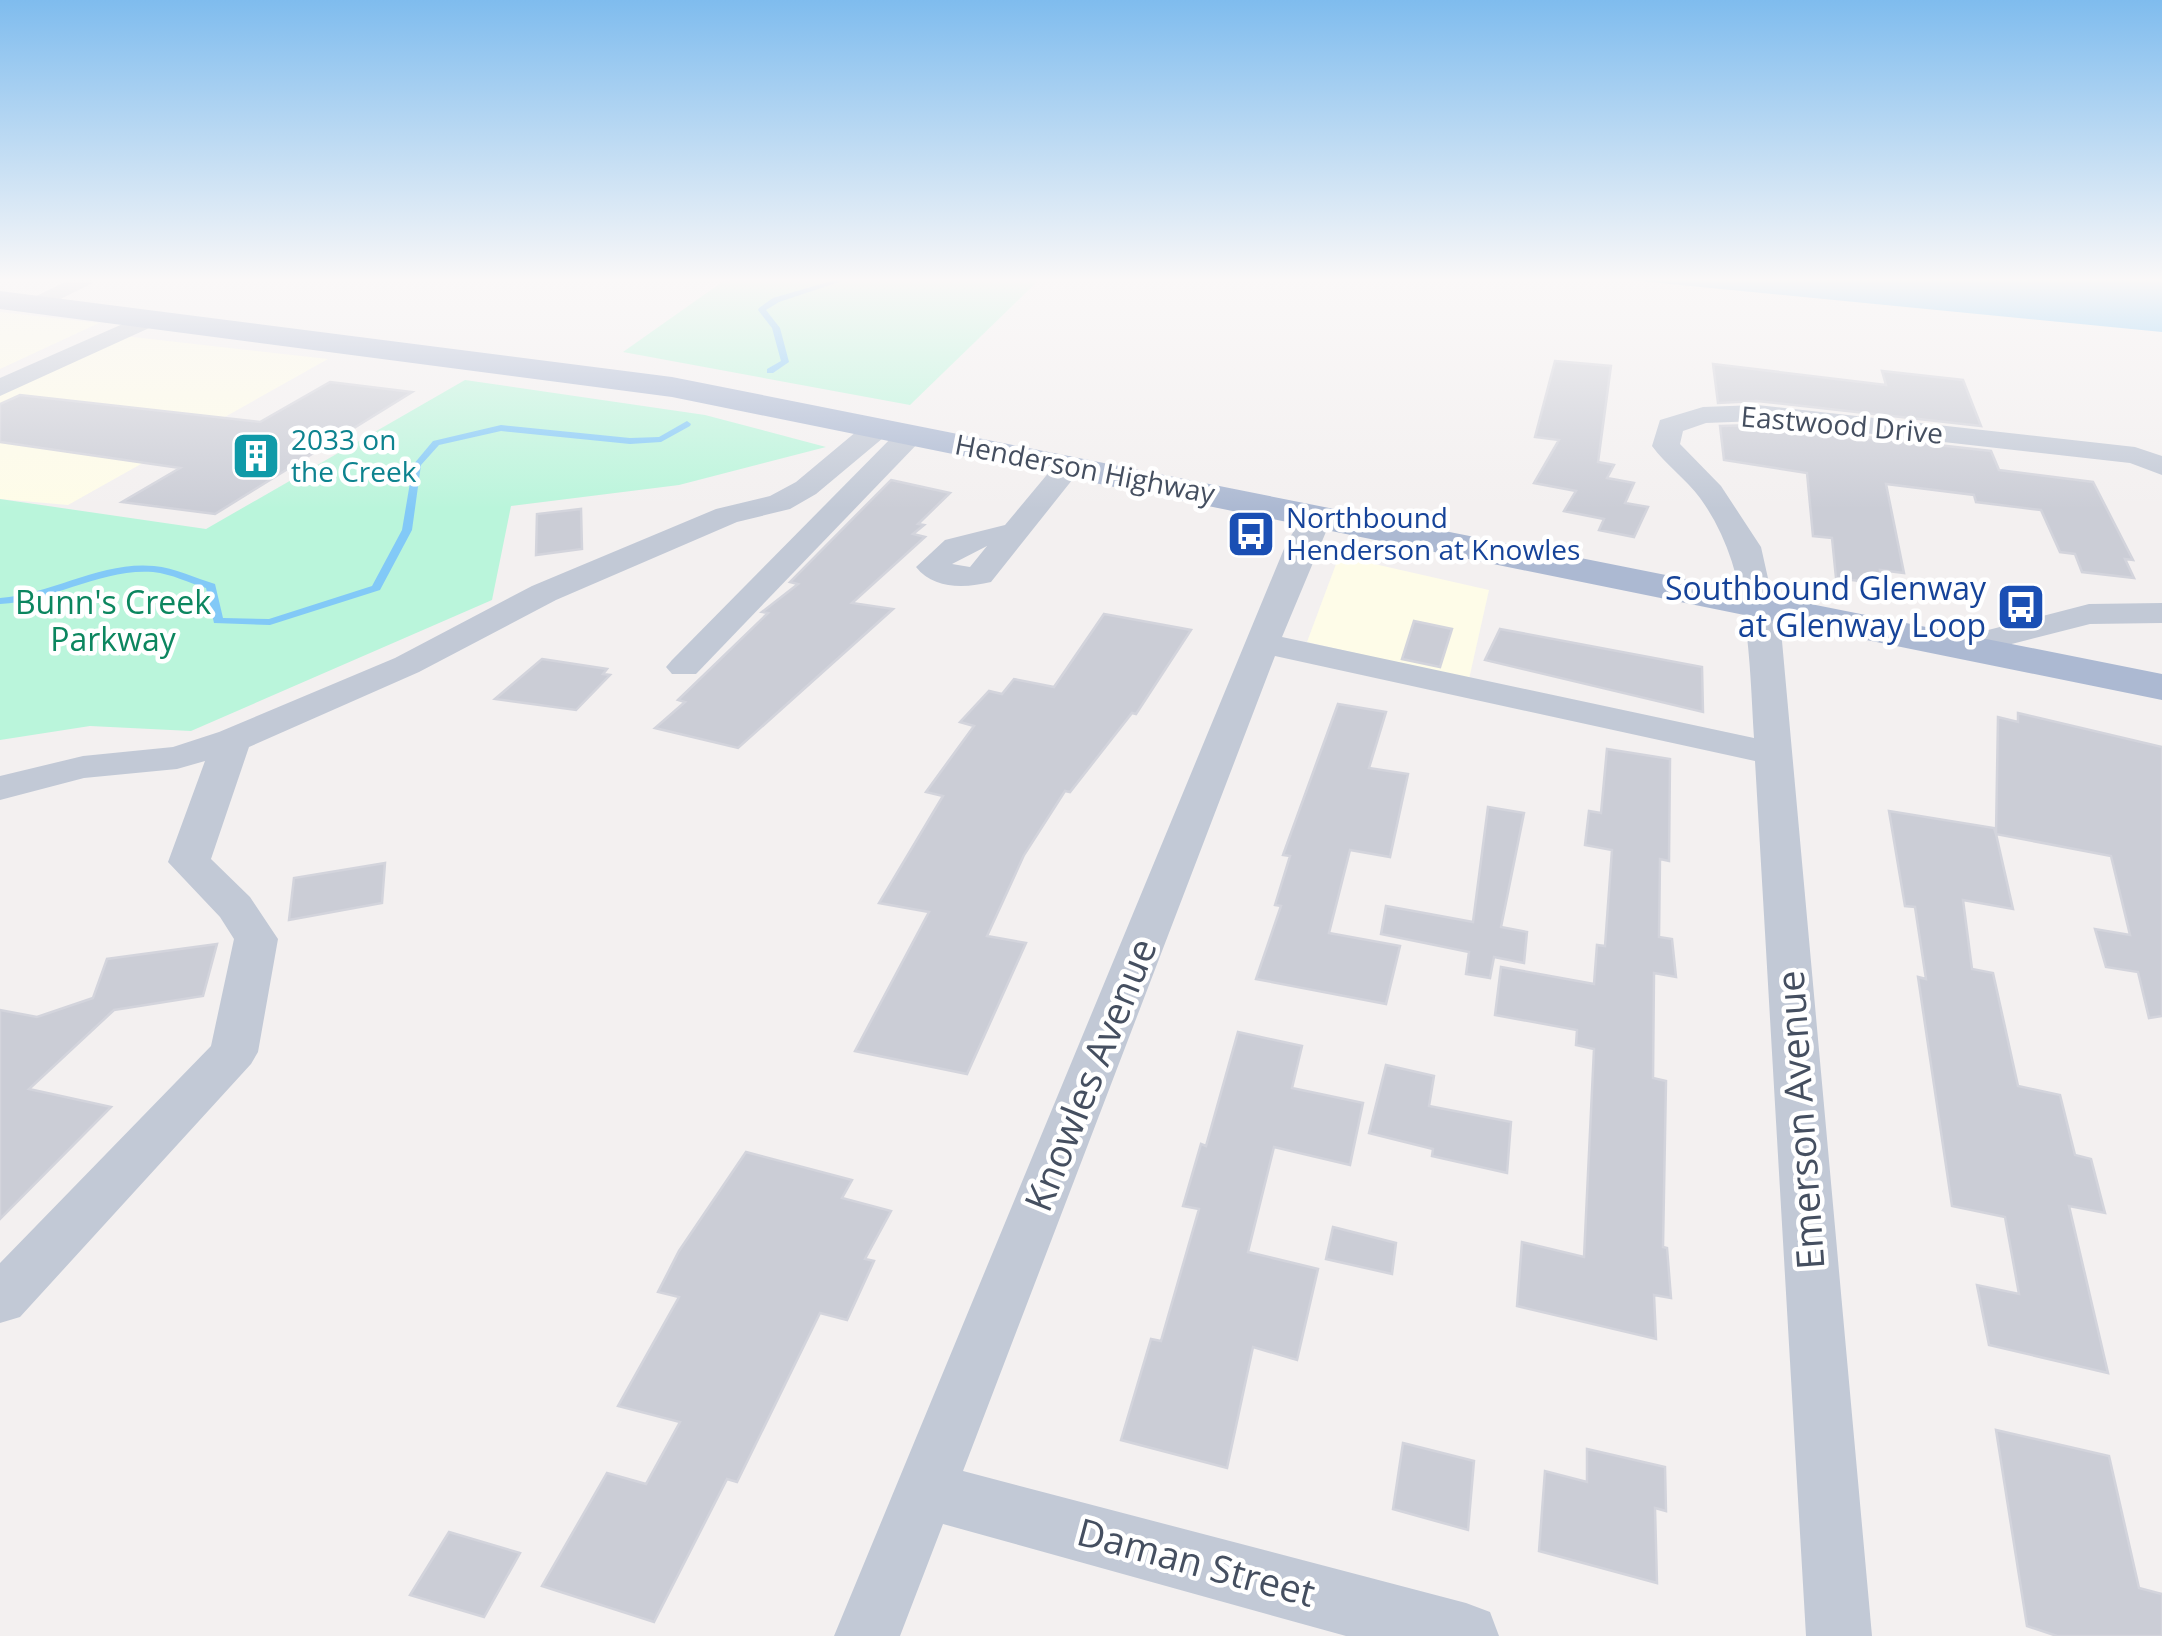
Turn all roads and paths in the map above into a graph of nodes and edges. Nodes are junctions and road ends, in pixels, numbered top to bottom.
1 (69, 356) edge
2 (437, 356) edge
3 (0, 388) edge
4 (895, 430) junction
5 (1070, 466) junction
6 (2162, 466) edge
7 (1318, 515) junction
8 (1010, 534) dead end
9 (1756, 604) junction
10 (2162, 612) edge
11 (1263, 644) junction
12 (1965, 646) junction
13 (684, 667) dead end
14 (2162, 687) edge
15 (232, 740) junction
16 (1773, 754) junction
17 (0, 788) edge
18 (0, 1300) edge
19 (926, 1490) junction
20 (867, 1636) edge
21 (1466, 1636) edge
22 (1839, 1636) edge

1 - 3 street
2 - 4 main road, Henderson Highway
4 - 5 main road, Henderson Highway
4 - 13 street
4 - 15 street
5 - 7 main road, Henderson Highway
5 - 8 street
6 - 9 street, Eastwood Drive
7 - 9 main road, Henderson Highway
7 - 11 street, Knowles Avenue
9 - 12 main road, Henderson Highway
9 - 16 street, Emerson Avenue
10 - 12 street
11 - 16 street
11 - 19 street, Knowles Avenue
12 - 14 main road, Henderson Highway
15 - 17 street
15 - 18 street
16 - 22 street, Emerson Avenue
19 - 20 street, Knowles Avenue
19 - 21 street, Daman Street

